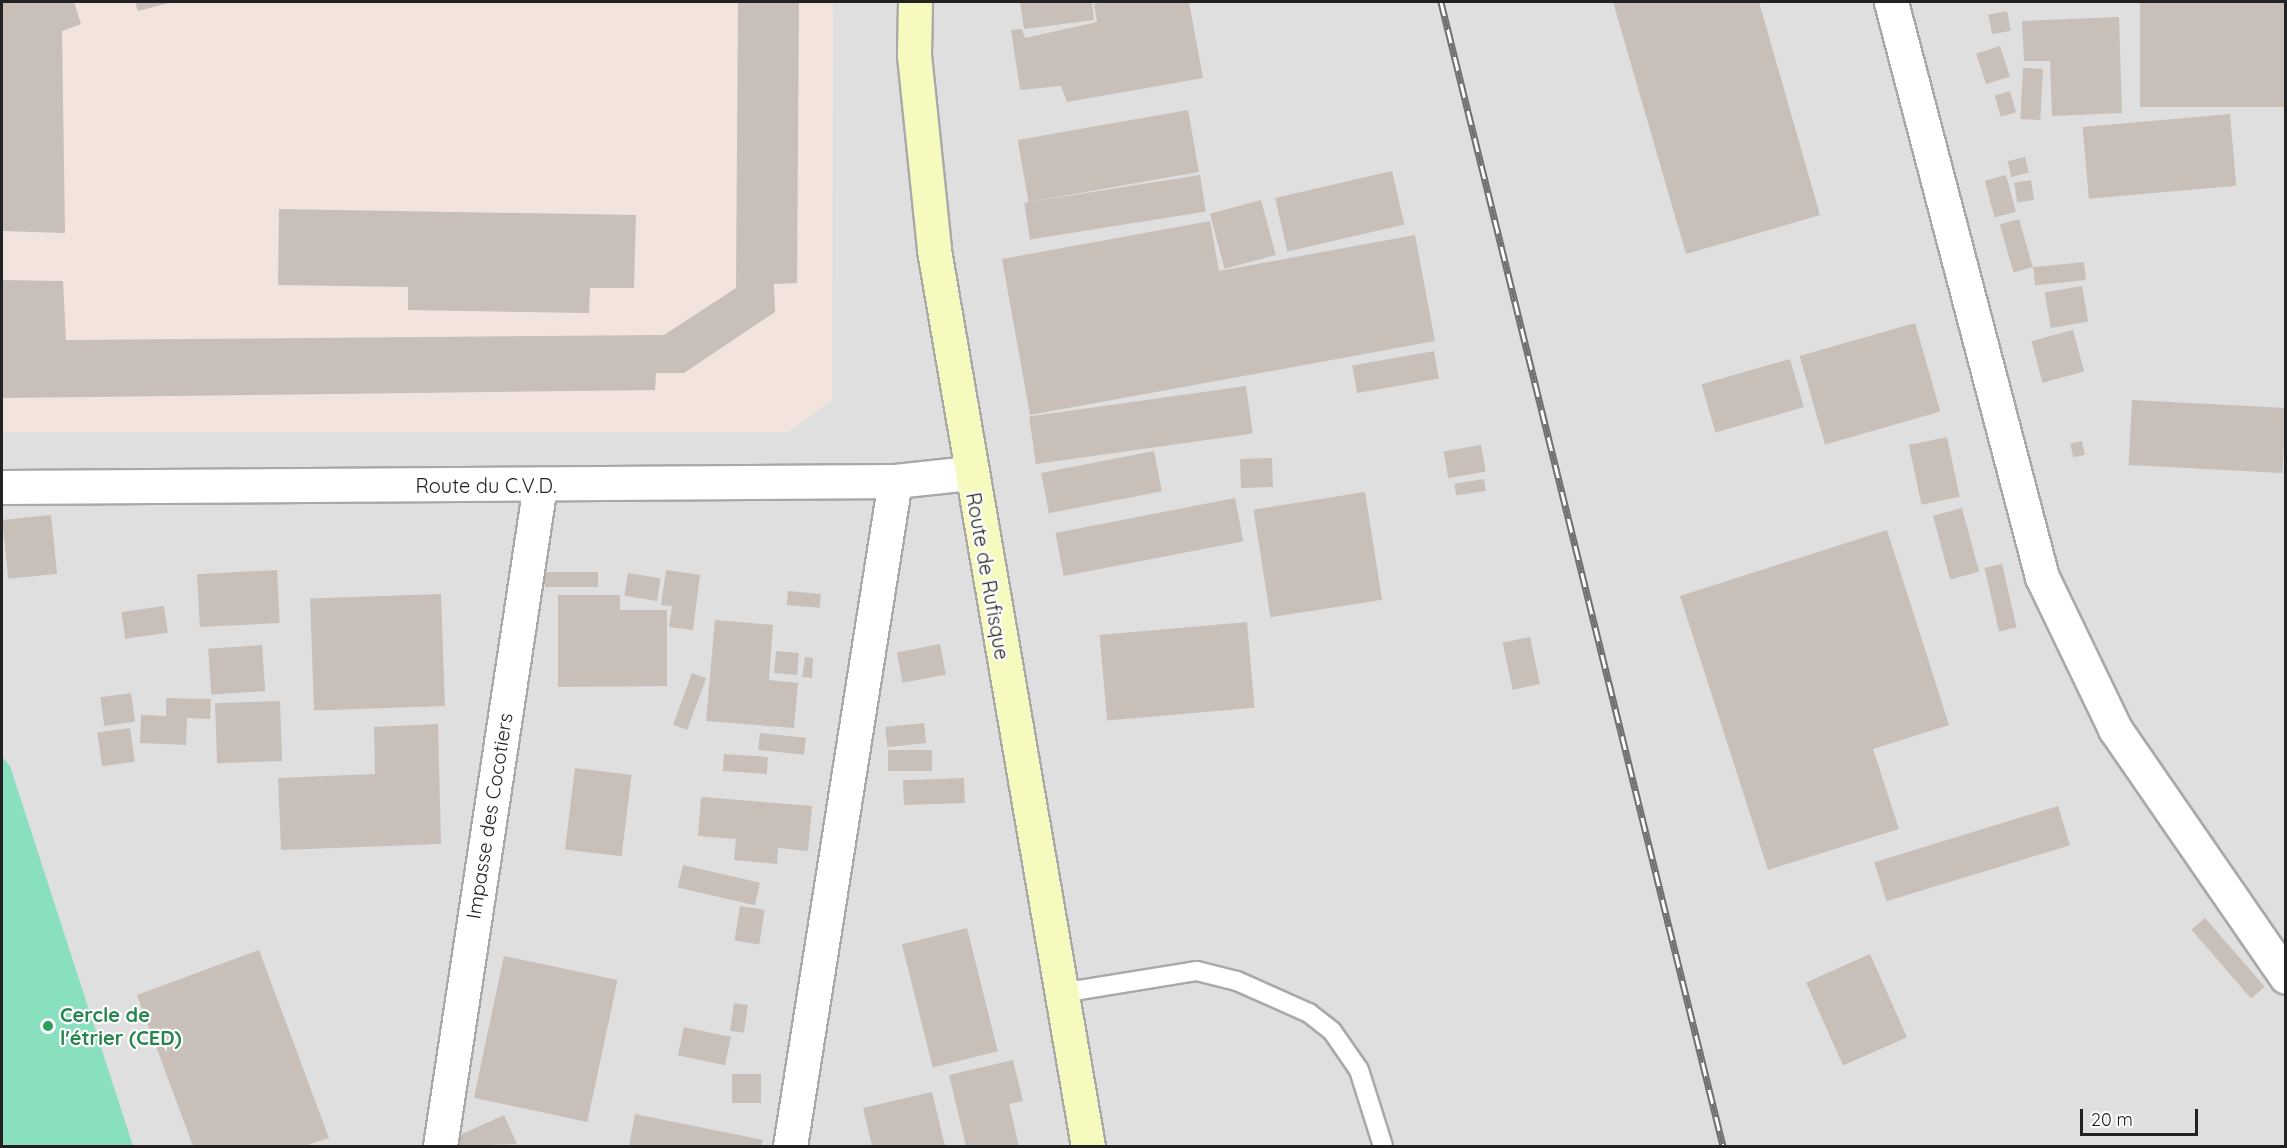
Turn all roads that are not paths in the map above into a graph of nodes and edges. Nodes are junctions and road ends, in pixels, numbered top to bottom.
1 (915, 2) edge
2 (1891, 2) edge
3 (970, 473) junction
4 (895, 480) junction
5 (540, 485) junction
6 (2, 487) edge
7 (2286, 977) edge
8 (1061, 993) junction
9 (440, 1146) edge
10 (790, 1146) edge
11 (1088, 1146) edge
12 (1383, 1146) edge

1 - 3 main road, Route de Rufisque
2 - 7 street
3 - 4 street, Route du C.V.D.
3 - 8 main road, Route de Rufisque
4 - 5 street, Route du C.V.D.
4 - 10 street
5 - 6 street, Route du C.V.D.
5 - 9 street, Impasse des Cocotiers
8 - 11 main road, Route de Rufisque
8 - 12 lane

